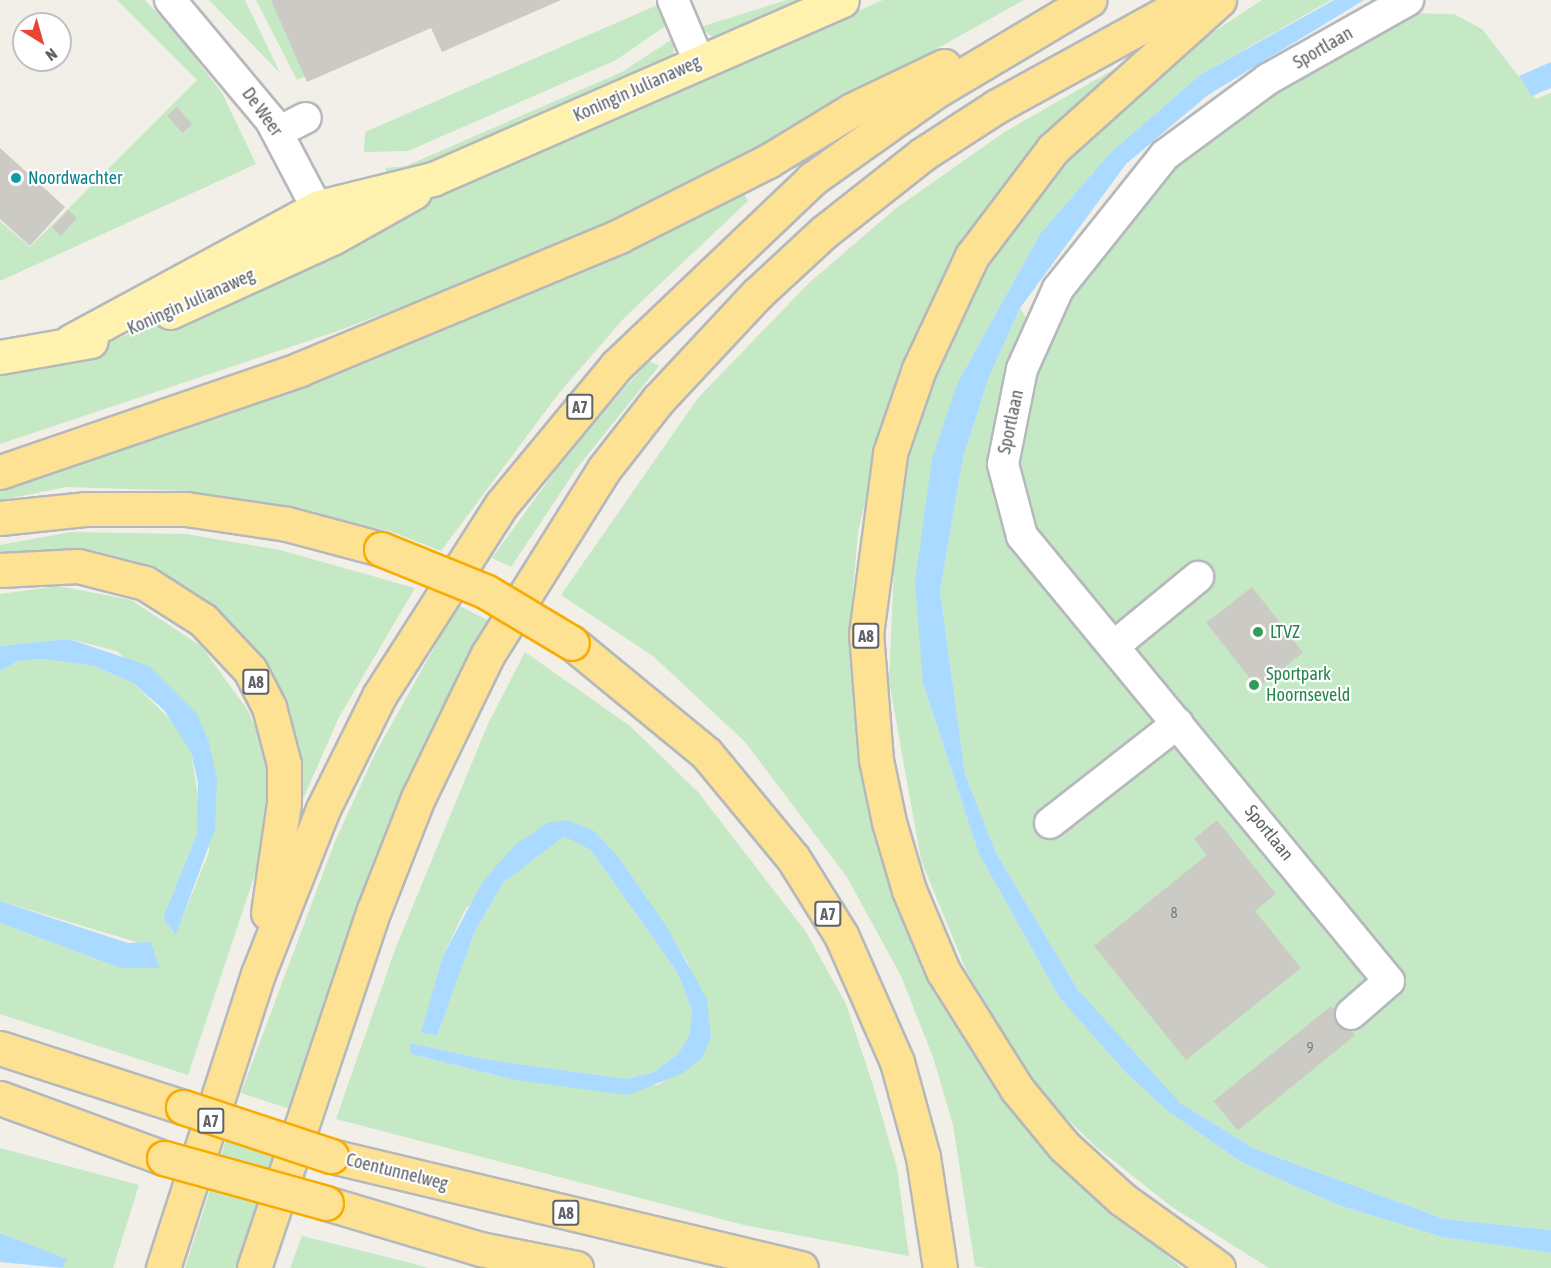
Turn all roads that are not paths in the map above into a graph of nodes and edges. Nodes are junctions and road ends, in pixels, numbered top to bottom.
1 (170, 0) edge
2 (673, 0) edge
3 (842, 0) edge
4 (1088, 0) edge
5 (1190, 0) edge
6 (1219, 0) edge
7 (1408, 0) edge
8 (699, 63) junction
9 (306, 118) dead end
10 (278, 132) junction
11 (433, 179) junction
12 (319, 207) junction
13 (332, 238) junction
14 (71, 341) junction
15 (0, 357) edge
16 (0, 472) edge
17 (0, 518) edge
18 (0, 570) edge
19 (1198, 577) dead end
20 (1114, 646) junction
21 (1178, 723) junction
22 (1050, 823) dead end
23 (258, 974) junction
24 (1351, 1014) dead end
25 (0, 1048) edge
26 (0, 1098) edge
27 (0, 1108) edge
28 (36, 1110) junction
29 (480, 1249) junction
30 (163, 1268) edge
31 (254, 1268) edge
32 (514, 1268) edge
33 (576, 1268) edge
34 (801, 1268) edge
35 (940, 1268) edge
36 (1218, 1268) edge

1 - 10 street, De Weer
2 - 8 street
3 - 8 main road, Koningin Julianaweg
4 - 16 highway, A7
4 - 23 highway, A7
5 - 31 highway
6 - 36 highway, A8
7 - 20 street, Sportlaan
8 - 11 main road, Koningin Julianaweg
9 - 10 street
10 - 12 street, De Weer
11 - 12 main road, Koningin Julianaweg
11 - 13 main road, Koningin Julianaweg
12 - 13 street, De Weer
12 - 14 main road, Koningin Julianaweg
13 - 14 main road, Koningin Julianaweg
14 - 15 main road, Koningin Julianaweg
17 - 35 highway, A7, bridge
18 - 23 highway, A8
19 - 20 street
20 - 21 street, Sportlaan
21 - 22 street
21 - 24 street, Sportlaan
23 - 30 highway, A7
25 - 34 highway, Coentunnelweg / A8, bridge
26 - 28 highway
27 - 28 highway
28 - 29 highway, bridge
29 - 32 highway
29 - 33 highway

